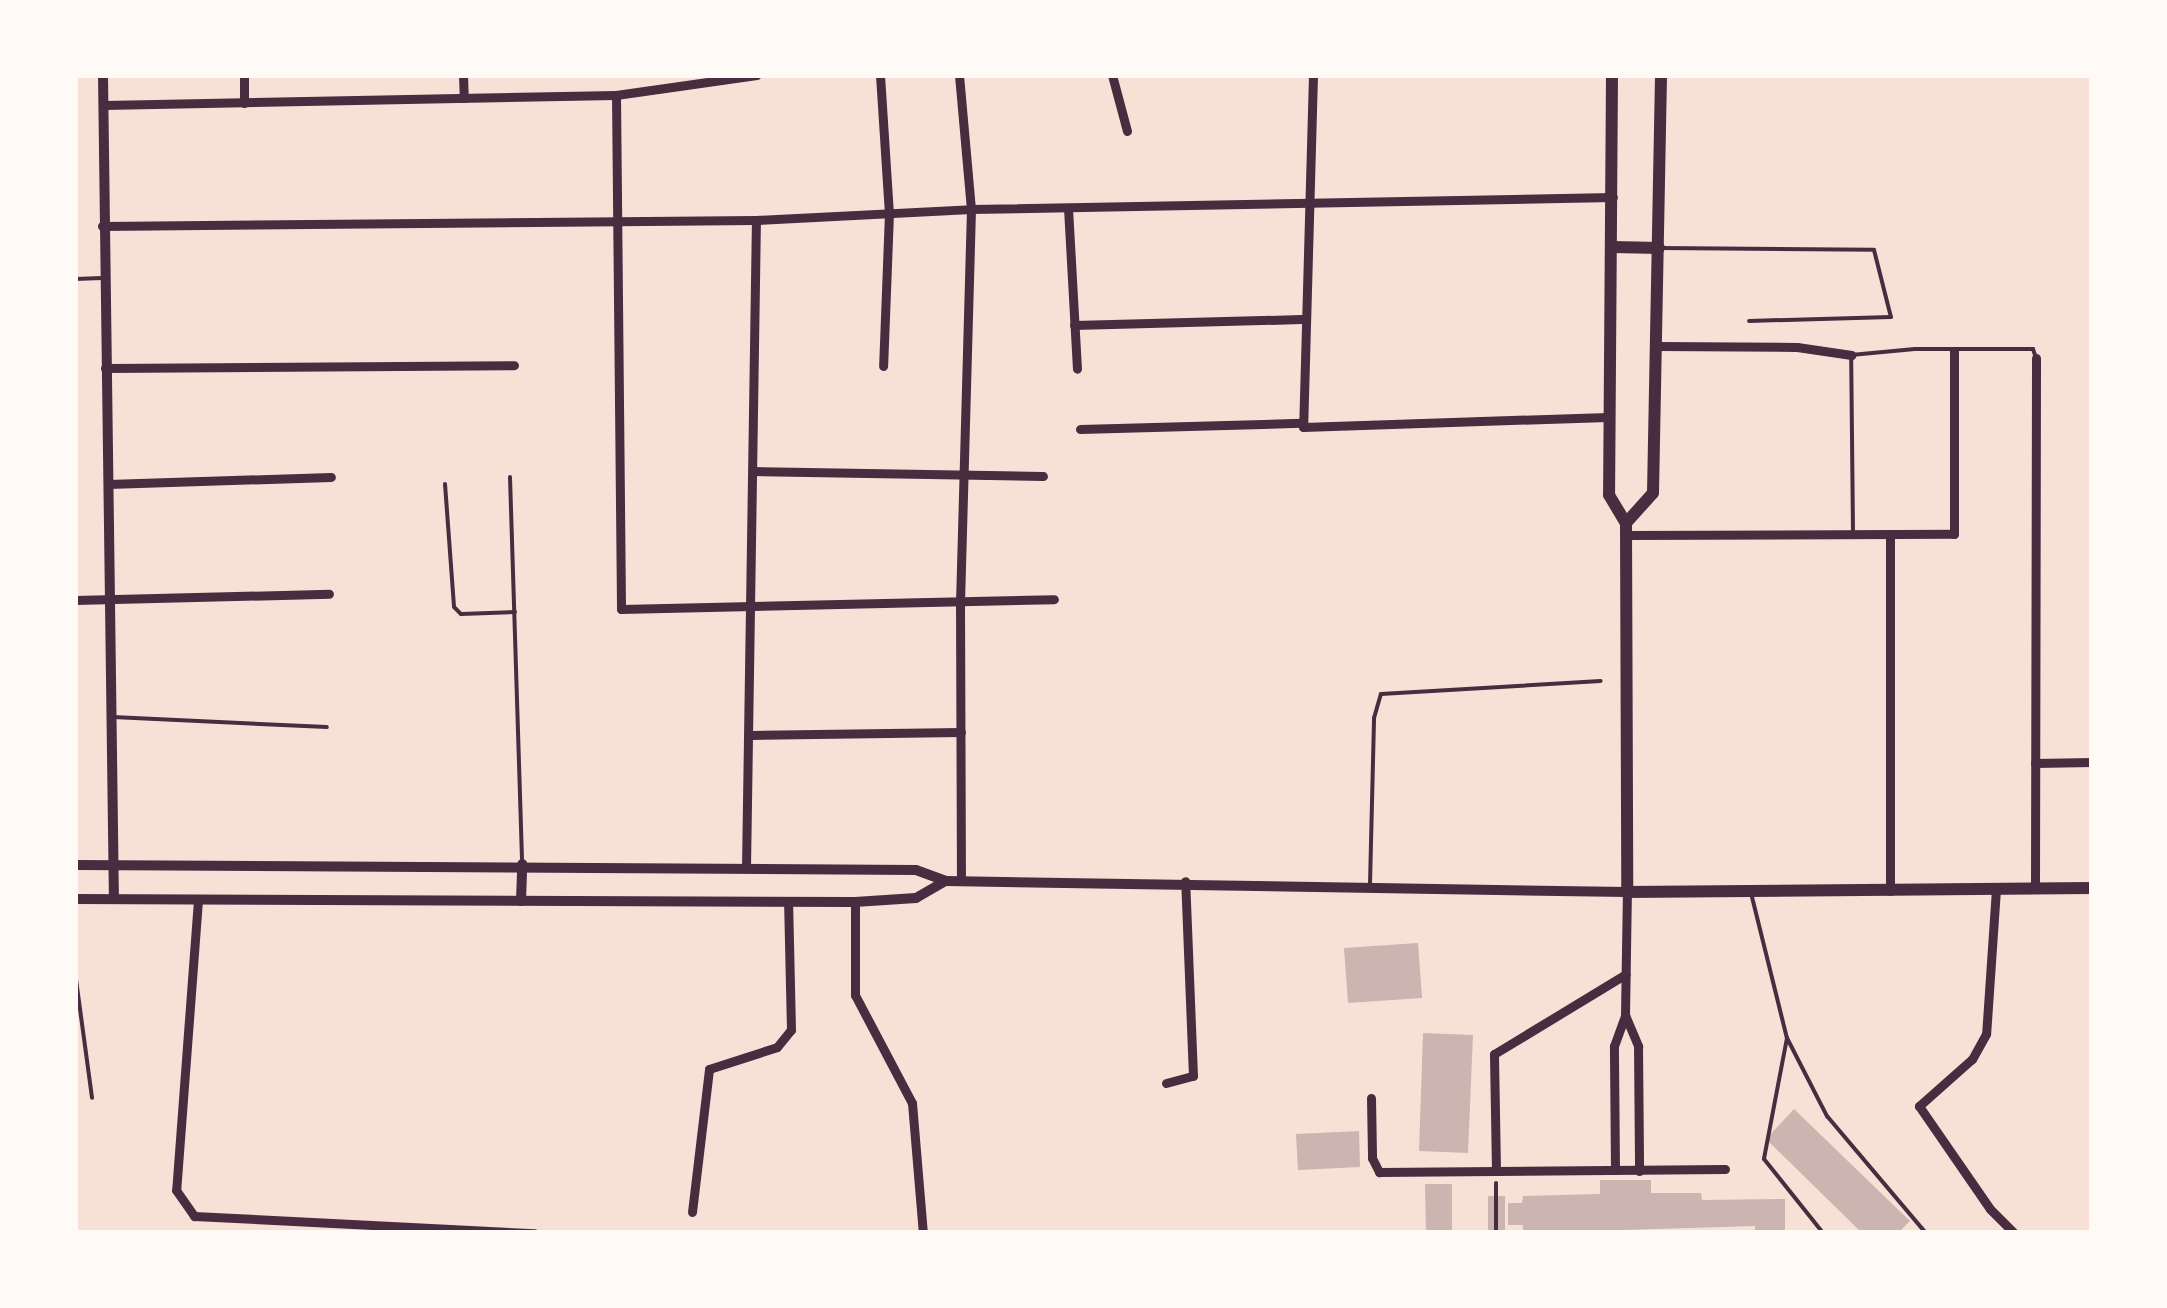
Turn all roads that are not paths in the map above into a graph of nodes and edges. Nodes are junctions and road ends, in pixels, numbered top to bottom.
1 (103, 75) edge
2 (244, 75) edge
3 (462, 75) edge
4 (757, 75) edge
5 (880, 75) edge
6 (959, 75) edge
7 (1112, 75) edge
8 (1313, 75) edge
9 (1612, 75) edge
10 (1661, 75) edge
11 (616, 96) junction
12 (464, 98) junction
13 (244, 102) junction
14 (104, 105) junction
15 (1127, 131) dead end
16 (1613, 197) junction
17 (1305, 203) junction
18 (971, 208) junction
19 (1068, 208) junction
20 (888, 213) junction
21 (618, 220) junction
22 (756, 220) junction
23 (102, 226) junction
24 (1612, 247) junction
25 (1660, 248) junction
26 (102, 278) junction
27 (75, 279) edge
28 (1301, 319) junction
29 (1750, 321) dead end
30 (1074, 326) junction
31 (1656, 346) junction
32 (1954, 351) junction
33 (1851, 356) junction
34 (2036, 358) joint
35 (514, 366) dead end
36 (883, 366) dead end
37 (105, 368) junction
38 (1076, 369) dead end
39 (1608, 416) junction
40 (1301, 423) junction
41 (1080, 429) dead end
42 (753, 471) junction
43 (966, 472) junction
44 (330, 476) dead end
45 (1043, 476) dead end
46 (510, 477) dead end
47 (108, 484) junction
48 (445, 484) dead end
49 (1626, 529) junction
50 (1853, 532) junction
51 (1890, 534) junction
52 (328, 594) dead end
53 (1054, 599) dead end
54 (75, 600) edge
55 (112, 601) junction
56 (960, 602) junction
57 (754, 610) junction
58 (515, 612) junction
59 (1600, 681) dead end
60 (113, 717) junction
61 (327, 727) dead end
62 (960, 732) junction
63 (752, 735) junction
64 (2092, 762) edge
65 (2035, 763) junction
66 (522, 864) junction
67 (75, 865) edge
68 (112, 866) junction
69 (746, 868) junction
70 (962, 881) junction
71 (1185, 881) junction
72 (946, 882) junction
73 (1370, 884) junction
74 (2034, 888) junction
75 (2092, 888) edge
76 (1996, 889) junction
77 (1627, 892) junction
78 (1751, 892) junction
79 (1890, 892) junction
80 (114, 898) junction
81 (75, 899) edge
82 (198, 900) junction
83 (521, 901) junction
84 (788, 902) junction
85 (855, 902) junction
86 (75, 972) edge
87 (1626, 974) junction
88 (1625, 1015) junction
89 (1786, 1038) junction
90 (1166, 1083) dead end
91 (92, 1098) dead end
92 (1370, 1098) dead end
93 (1726, 1169) dead end
94 (1496, 1170) junction
95 (1615, 1170) junction
96 (1639, 1170) junction
97 (692, 1212) dead end
98 (487, 1232) edge
99 (535, 1233) edge
100 (923, 1233) edge
101 (1823, 1233) edge
102 (1926, 1233) edge
103 (2014, 1233) edge

1 - 14 street
2 - 13 street
3 - 12 street
4 - 11 street
5 - 20 street
6 - 18 street
7 - 15 street
8 - 17 street
9 - 16 main road
10 - 25 main road
11 - 12 street
11 - 21 street
12 - 13 street
13 - 14 street
14 - 23 street
16 - 17 street
16 - 24 main road
17 - 19 street
17 - 28 street
18 - 19 street
18 - 20 street
18 - 43 street
19 - 30 street
20 - 22 street
20 - 36 street
21 - 22 street
21 - 23 street
21 - 57 street
22 - 42 street
23 - 26 street
24 - 25 main road
24 - 39 main road
25 - 29 lane
25 - 31 main road
26 - 27 lane
26 - 37 street
28 - 30 street
28 - 40 street
30 - 38 street
31 - 33 street
31 - 49 main road
32 - 33 lane
32 - 34 lane
32 - 51 street
33 - 50 lane
34 - 65 street
35 - 37 street
37 - 47 street
39 - 40 street
39 - 49 main road
40 - 41 street
42 - 43 street
42 - 57 street
43 - 45 street
43 - 56 street
44 - 47 street
46 - 58 lane
47 - 55 street
48 - 58 lane
49 - 50 street
49 - 77 main road
50 - 51 street
51 - 79 street
52 - 55 street
53 - 56 street
54 - 55 street
55 - 60 street
56 - 57 street
56 - 62 street
57 - 63 street
58 - 66 lane
59 - 73 lane
60 - 61 lane
60 - 68 street
62 - 63 street
62 - 70 street
63 - 69 street
64 - 65 street
65 - 74 street
66 - 68 street
66 - 69 street
66 - 83 street
67 - 68 street
68 - 80 street
69 - 72 street
70 - 71 street
70 - 72 street
71 - 73 street
71 - 90 street
72 - 85 street
73 - 77 street
74 - 75 main road
74 - 76 main road
76 - 79 main road
76 - 103 street
77 - 78 main road
77 - 87 street
78 - 79 main road
78 - 89 lane
80 - 81 street
80 - 82 street
82 - 83 street
82 - 98 street
83 - 84 street
84 - 85 street
84 - 97 street
85 - 100 street
86 - 91 lane
87 - 88 street
87 - 94 street
88 - 95 street
88 - 96 street
89 - 101 lane
89 - 102 lane
92 - 94 street
93 - 96 street
94 - 95 street
95 - 96 street
98 - 99 street

